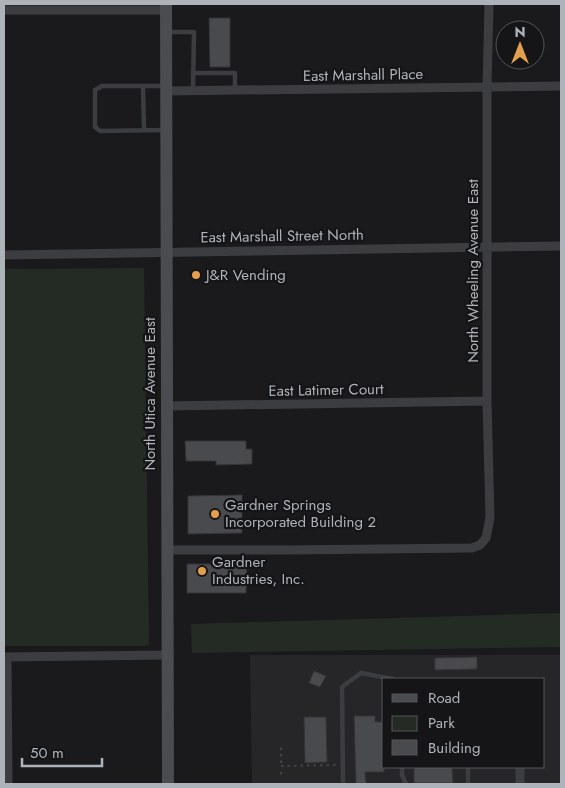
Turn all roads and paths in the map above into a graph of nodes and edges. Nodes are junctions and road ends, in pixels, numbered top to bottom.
1 (488, 4) edge
2 (84, 7) edge
3 (166, 7) edge
4 (4, 10) edge
5 (166, 32) junction
6 (193, 73) junction
7 (143, 86) junction
8 (561, 86) edge
9 (487, 87) junction
10 (166, 88) junction
11 (236, 90) junction
12 (193, 91) junction
13 (144, 130) junction
14 (166, 130) junction
15 (561, 246) edge
16 (488, 247) junction
17 (167, 252) junction
18 (4, 255) edge
19 (487, 401) junction
20 (166, 406) junction
21 (168, 550) junction
22 (168, 655) junction
23 (6, 657) edge
24 (388, 678) edge
25 (281, 747) dead end
26 (343, 765) junction
27 (402, 768) edge
28 (468, 768) edge
29 (520, 768) edge
30 (281, 772) dead end
31 (281, 777) dead end
32 (8, 784) edge
33 (168, 784) edge
34 (343, 784) edge
35 (406, 784) edge
36 (468, 784) edge
37 (520, 784) edge

1 - 9 street, North Wheeling Avenue East
2 - 3 street
2 - 4 street
3 - 5 main road, North Utica Avenue East
5 - 6 lane
5 - 10 main road, North Utica Avenue East
6 - 11 lane
6 - 12 lane
7 - 10 lane
7 - 13 lane
7 - 13 lane
8 - 9 street, East Marshall Place
9 - 11 street, East Marshall Place
9 - 16 street, North Wheeling Avenue East
10 - 12 street, East Marshall Place
10 - 14 main road, North Utica Avenue East
11 - 12 street, East Marshall Place
13 - 14 lane
14 - 17 main road, North Utica Avenue East
15 - 16 street, East Marshall Street North
16 - 17 street, East Marshall Street North
16 - 19 street, North Wheeling Avenue East
17 - 18 street, East Marshall Street North
17 - 20 main road, North Utica Avenue East
19 - 20 street, East Latimer Court
19 - 21 street, North Wheeling Avenue East
20 - 21 main road, North Utica Avenue East
21 - 22 main road, North Utica Avenue East
22 - 23 street
22 - 33 main road, North Utica Avenue East
23 - 32 street
24 - 26 lane
25 - 26 path
26 - 34 lane
27 - 35 lane
28 - 36 lane
29 - 37 street
30 - 31 path

